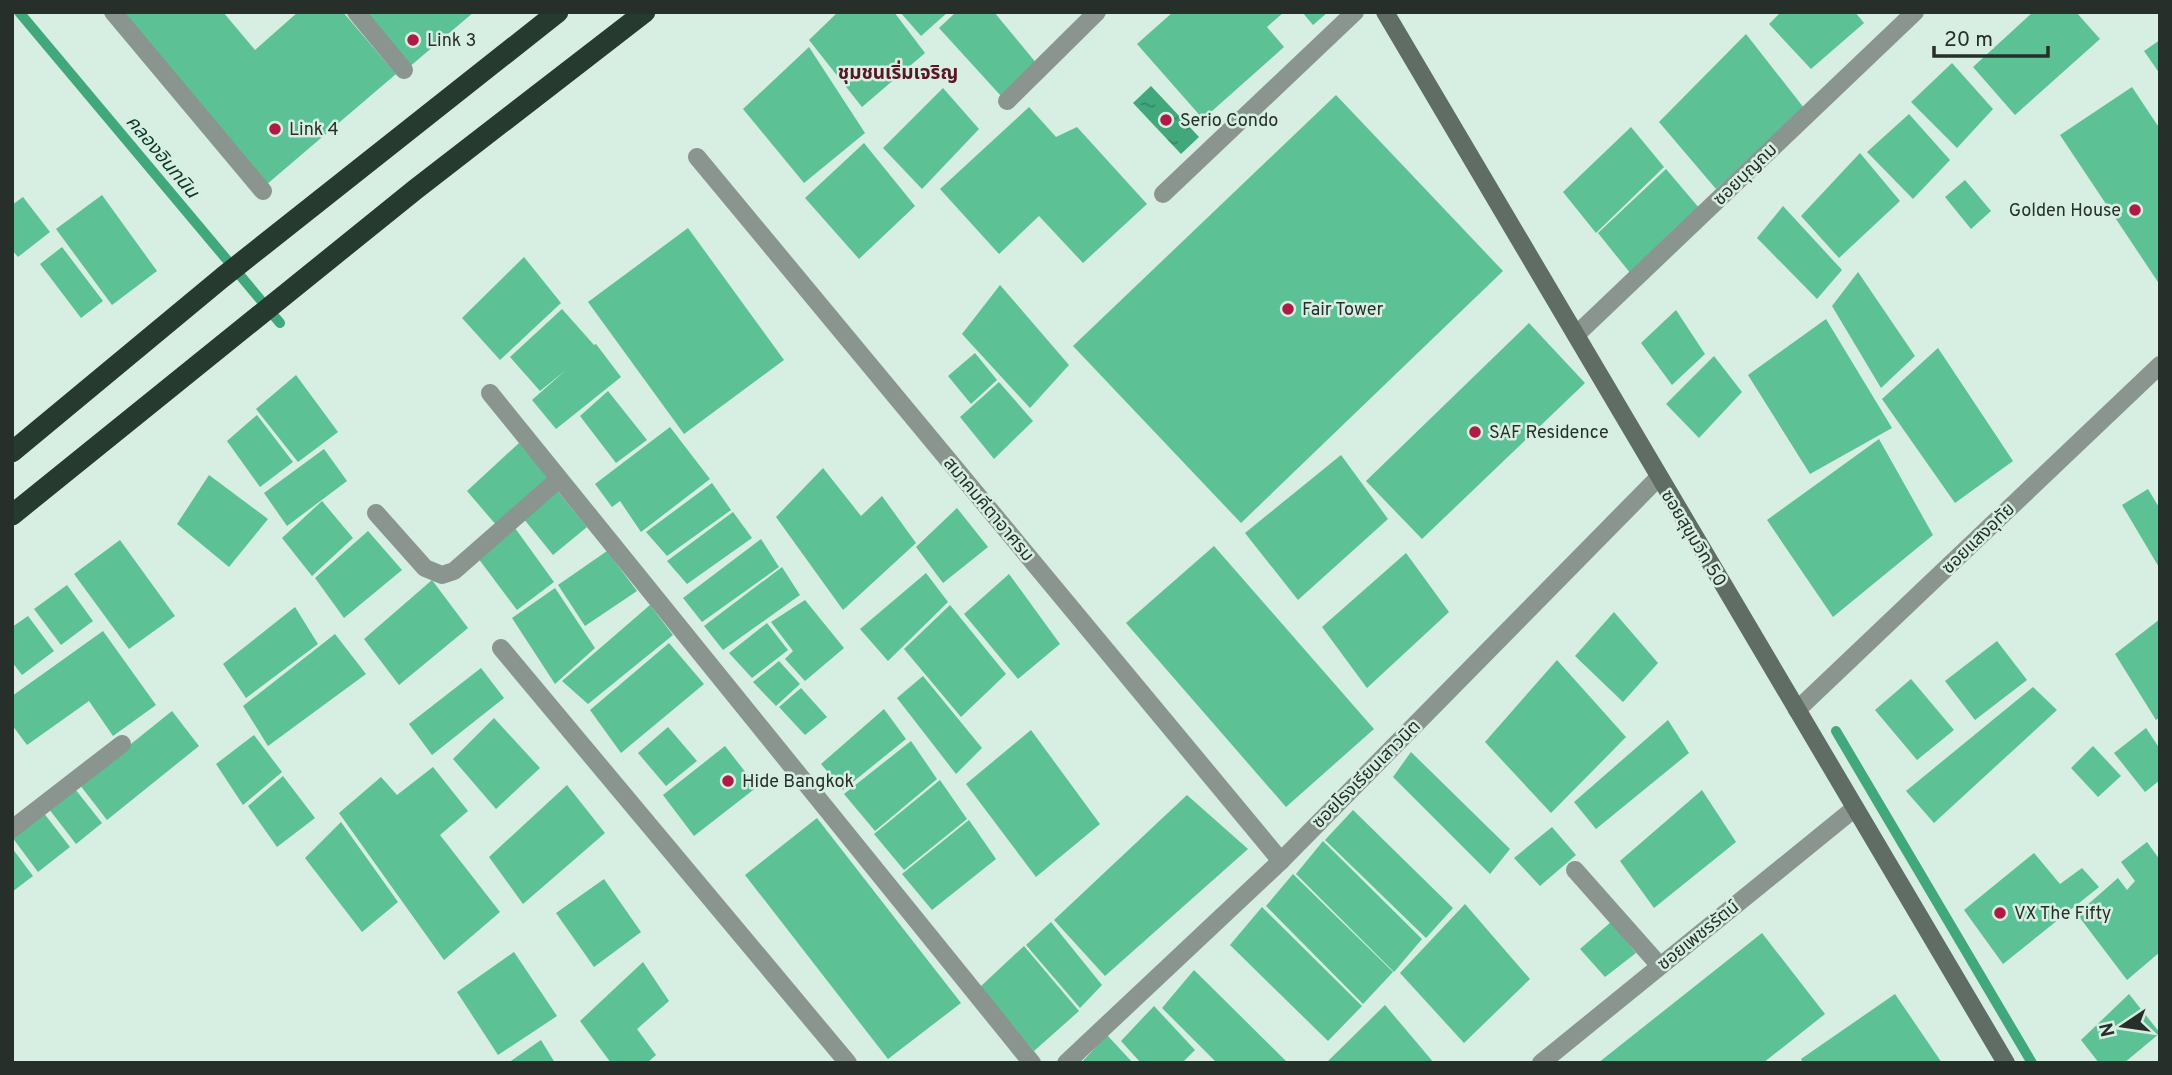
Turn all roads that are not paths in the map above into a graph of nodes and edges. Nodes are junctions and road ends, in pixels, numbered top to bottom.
1 (113, 12) edge
2 (356, 12) edge
3 (558, 12) edge
4 (645, 12) edge
5 (1097, 12) edge
6 (1355, 12) edge
7 (1385, 12) edge
8 (1915, 12) edge
9 (1335, 19) edge
10 (404, 70) dead end
11 (1007, 101) dead end
12 (697, 157) dead end
13 (263, 191) dead end
14 (1163, 194) dead end
15 (1576, 335) junction
16 (2160, 365) edge
17 (490, 393) dead end
18 (12, 452) edge
19 (1658, 478) junction
20 (559, 479) junction
21 (376, 513) dead end
22 (12, 515) edge
23 (501, 648) dead end
24 (1797, 710) junction
25 (122, 744) dead end
26 (1855, 808) junction
27 (12, 829) edge
28 (1281, 860) junction
29 (1575, 870) dead end
30 (1660, 966) junction
31 (848, 1063) edge
32 (1032, 1063) edge
33 (1066, 1063) edge
34 (1541, 1063) edge
35 (2006, 1063) edge

1 - 13 street
2 - 10 street
3 - 18 highway
4 - 22 highway
5 - 11 street
6 - 9 street
7 - 15 street, ซอยสุขุมวิท 50
8 - 15 street, ซอยบุญถม
9 - 14 street
12 - 28 street, สมาคมคีตาอาศรม
15 - 19 street, ซอยสุขุมวิท 50
16 - 24 street, ซอยแสงอุทัย
17 - 20 street
19 - 24 street, ซอยสุขุมวิท 50
19 - 28 street, ซอยโรงเรียนเสาวนิต
20 - 21 street
20 - 32 street
23 - 31 street
24 - 26 street, ซอยสุขุมวิท 50
25 - 27 street
26 - 30 street, ซอยเพชรรัตน์
26 - 35 street, ซอยสุขุมวิท 50
28 - 33 street, ซอยโรงเรียนเสาวนิต
29 - 30 street
30 - 34 street, ซอยเพชรรัตน์

